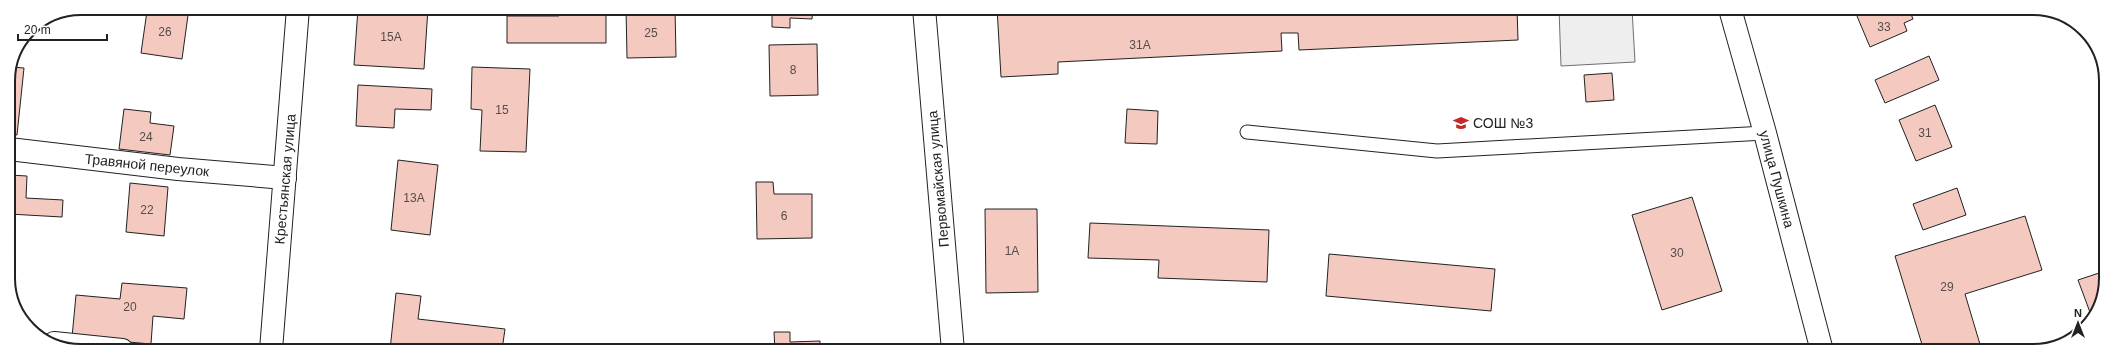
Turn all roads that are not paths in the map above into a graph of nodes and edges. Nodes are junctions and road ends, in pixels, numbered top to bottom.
1 (297, 15) edge
2 (925, 15) edge
3 (1732, 15) edge
4 (1247, 132) dead end
5 (1765, 133) junction
6 (15, 150) edge
7 (285, 178) junction
8 (271, 344) edge
9 (952, 344) edge
10 (1820, 344) edge

1 - 7 street, Крестьянская улица
2 - 9 street, Первомайская улица
3 - 5 street, улица Пушкина
4 - 5 lane
5 - 10 street, улица Пушкина
6 - 7 street, Травяной переулок
7 - 8 street, Крестьянская улица

